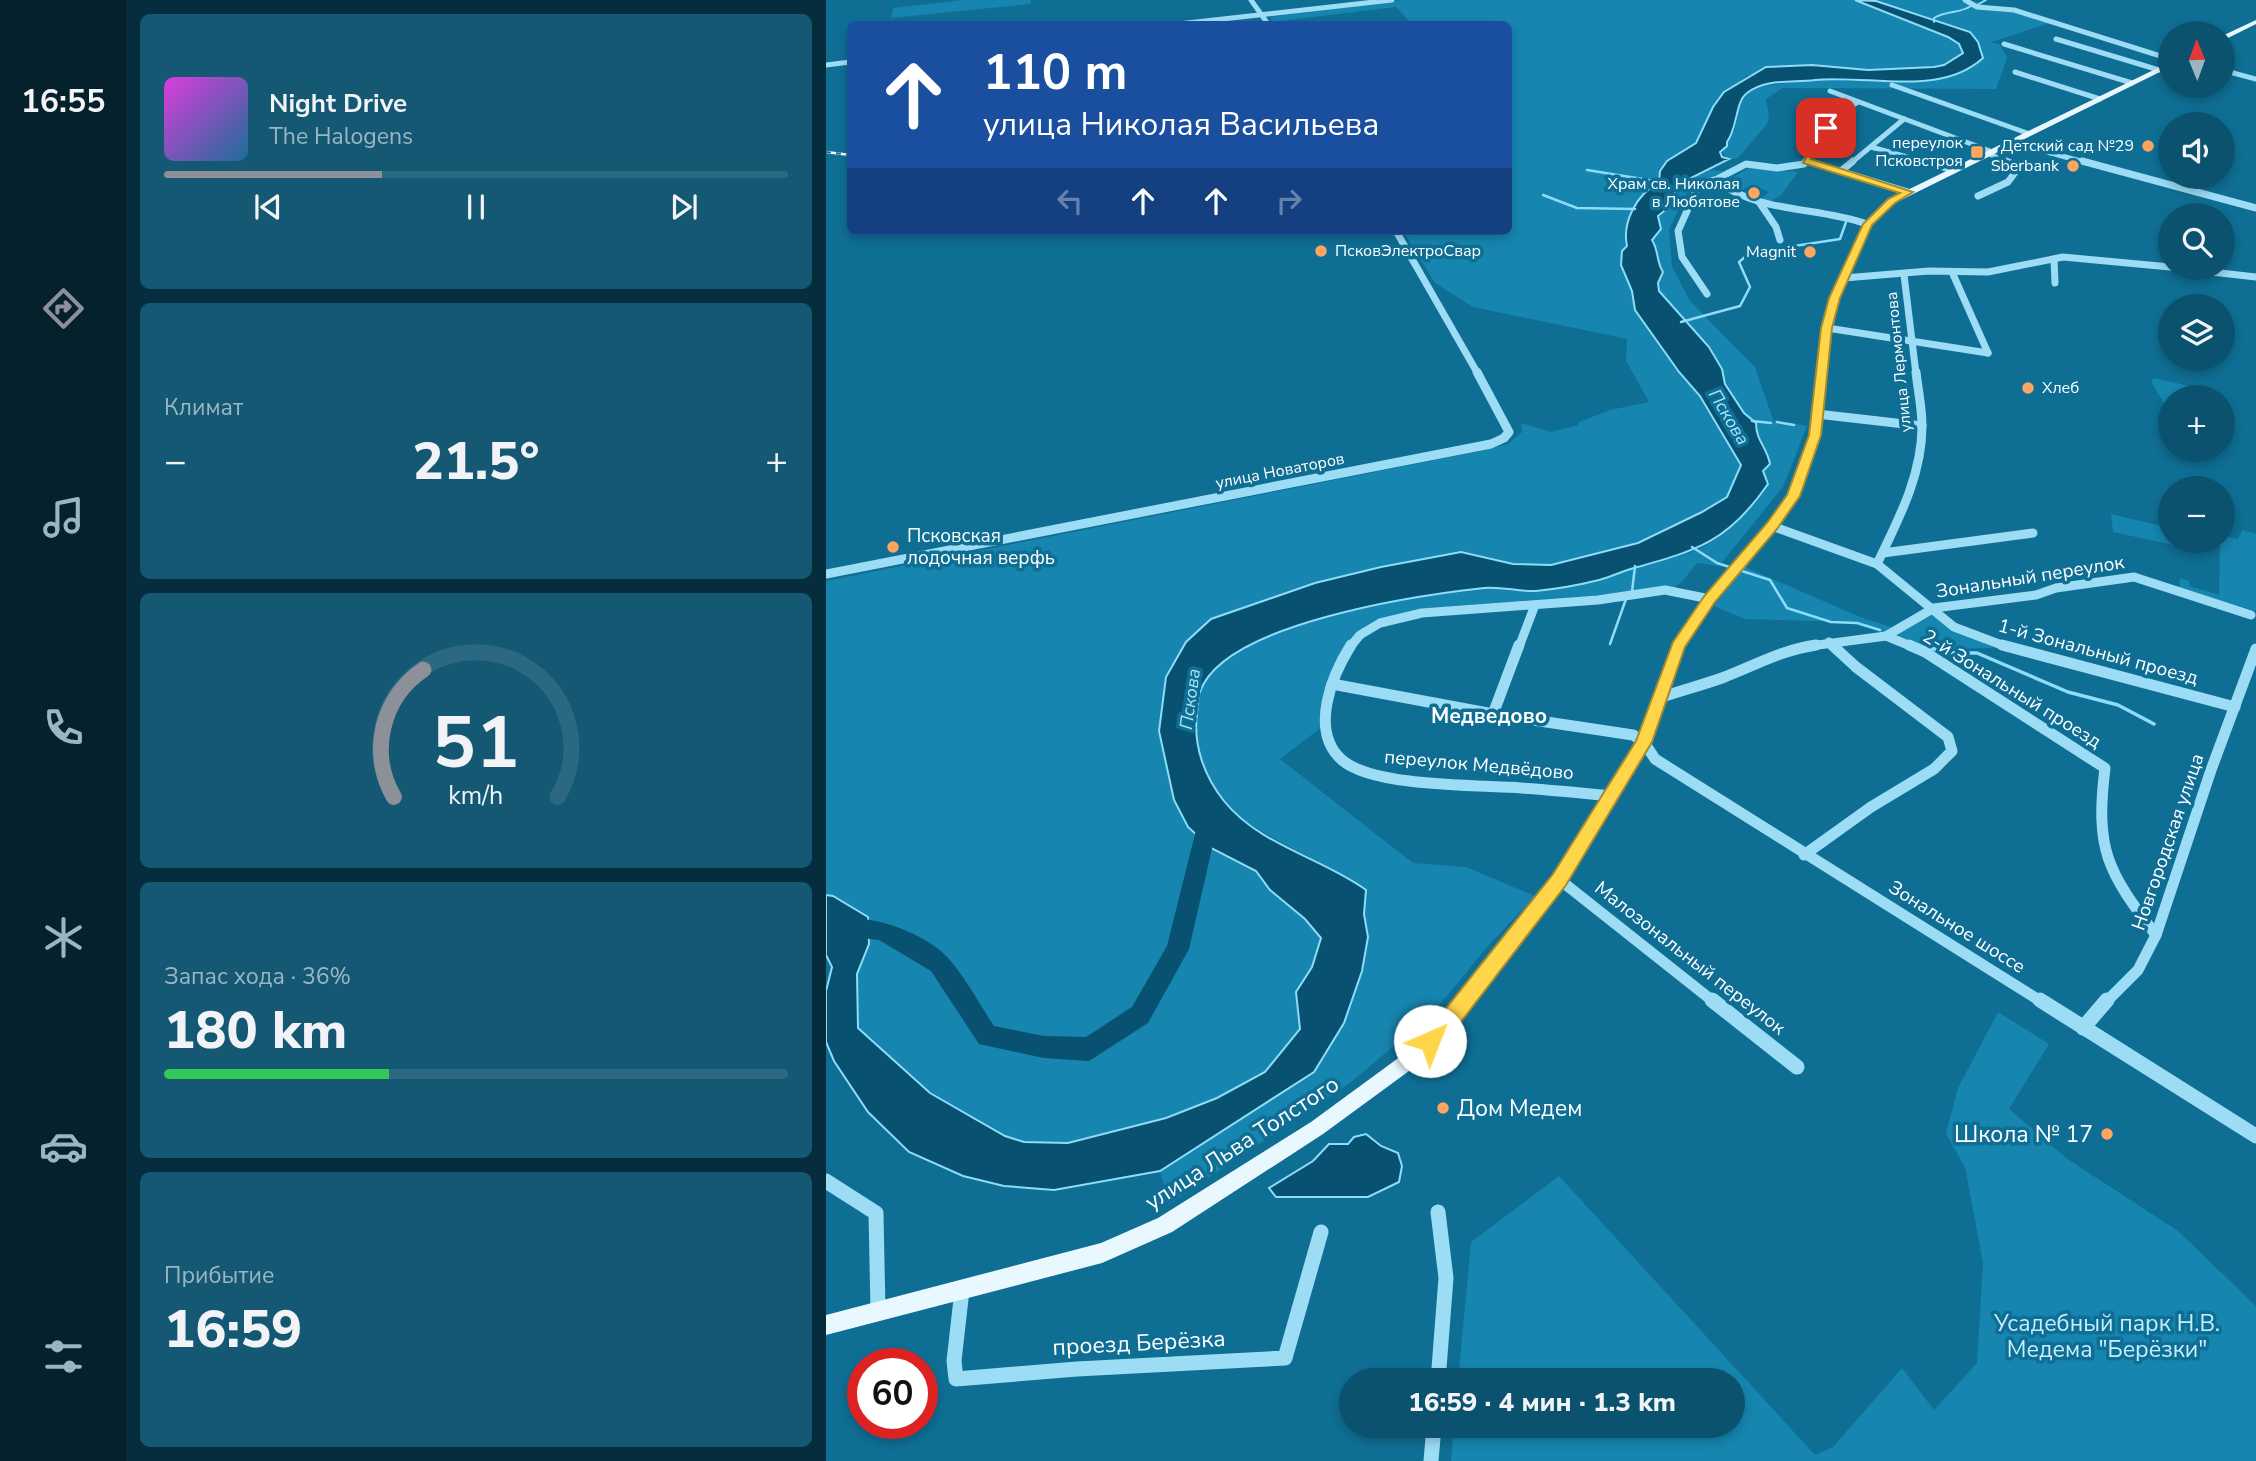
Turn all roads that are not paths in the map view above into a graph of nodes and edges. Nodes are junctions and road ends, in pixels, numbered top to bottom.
1 (1251, 0) edge
2 (1392, 0) edge
3 (1965, 0) edge
4 (1264, 15) junction
5 (1207, 21) edge
6 (1267, 21) edge
7 (2256, 22) edge
8 (2235, 32) edge
9 (2056, 38) dead end
10 (2004, 44) dead end
11 (2158, 55) edge
12 (847, 62) edge
13 (826, 65) edge
14 (2158, 70) joint
15 (2015, 72) dead end
16 (2235, 73) edge
17 (2256, 79) edge
18 (2132, 83) junction
19 (1892, 85) dead end
20 (1830, 91) dead end
21 (2100, 99) junction
22 (1858, 102) junction
23 (1904, 119) junction
24 (2026, 133) junction
25 (2009, 142) junction
26 (1871, 147) junction
27 (1989, 152) junction
28 (1806, 161) junction
29 (1953, 170) junction
30 (1841, 171) junction
31 (1715, 180) junction
32 (1908, 192) junction
33 (1978, 195) dead end
34 (1759, 202) junction
35 (2256, 208) edge
36 (1867, 224) junction
37 (1398, 235) edge
38 (1780, 240) dead end
39 (2054, 259) junction
40 (2158, 266) edge
41 (1952, 272) junction
42 (1904, 275) junction
43 (2235, 275) edge
44 (2256, 277) edge
45 (1844, 278) junction
46 (2055, 283) dead end
47 (1707, 294) dead end
48 (1827, 328) junction
49 (1910, 342) junction
50 (1817, 414) junction
51 (1922, 426) junction
52 (1772, 526) junction
53 (2033, 533) dead end
54 (1883, 553) junction
55 (1877, 564) junction
56 (826, 575) edge
57 (1710, 599) junction
58 (1535, 605) junction
59 (1934, 608) junction
60 (2250, 615) dead end
61 (1886, 636) junction
62 (1829, 642) junction
63 (2256, 649) edge
64 (1332, 684) junction
65 (1659, 698) junction
66 (2235, 707) junction
67 (1493, 714) junction
68 (1644, 742) junction
69 (1612, 796) junction
70 (1804, 855) junction
71 (1560, 880) junction
72 (2155, 935) junction
73 (2083, 1028) junction
74 (1797, 1067) dead end
75 (2256, 1136) edge
76 (826, 1181) edge
77 (1438, 1212) dead end
78 (1321, 1232) dead end
79 (962, 1290) junction
80 (878, 1311) junction
81 (826, 1325) edge
82 (1439, 1368) edge
83 (1433, 1438) edge
84 (1431, 1461) edge

1 - 4 street
2 - 4 street
3 - 11 street
4 - 5 street
4 - 6 street
7 - 8 main road
9 - 14 street
10 - 18 street
12 - 13 street
14 - 18 main road
15 - 21 street
16 - 17 street
18 - 21 main road
19 - 24 street
20 - 22 street
21 - 24 main road
22 - 23 street
22 - 28 street
23 - 26 street
23 - 27 street
24 - 25 main road
25 - 27 main road
25 - 35 street
26 - 29 street
26 - 30 street
27 - 29 main road
27 - 33 street
28 - 30 street
28 - 31 street
29 - 32 main road
30 - 32 street
31 - 34 street
31 - 47 street
32 - 36 main road
34 - 36 street
34 - 38 street
36 - 45 main road, улица Льва Толстого
37 - 56 street, улица Новаторов
39 - 40 street
39 - 41 street
39 - 46 street
41 - 42 street
41 - 49 street
42 - 45 street
42 - 49 street, улица Лермонтова
43 - 44 street
45 - 48 main road, улица Льва Толстого
48 - 49 street
48 - 50 main road, улица Льва Толстого
49 - 51 street, улица Лермонтова
50 - 51 street
50 - 52 main road, улица Льва Толстого
51 - 54 street, улица Лермонтова
52 - 55 street, 1-й Зональный проезд
52 - 57 main road, улица Льва Толстого
53 - 54 street
54 - 55 street, улица Лермонтова
55 - 59 street, 1-й Зональный проезд
57 - 58 street, переулок Медвёдово
57 - 65 main road, улица Льва Толстого
58 - 64 street, переулок Медвёдово
58 - 67 street
59 - 60 street, Зональный переулок
59 - 61 street, Зональный переулок
59 - 66 street, 1-й Зональный проезд
61 - 62 street, Зональный переулок
61 - 72 street, 2-й Зональный проезд
62 - 65 street, Зональный переулок
62 - 70 street
63 - 66 street, Новгородская улица
64 - 67 street
64 - 69 street, переулок Медвёдово
65 - 68 main road, улица Льва Толстого
66 - 72 street, Новгородская улица
67 - 68 street
68 - 69 main road, улица Льва Толстого
68 - 70 street, Зональное шоссе
69 - 71 main road, улица Льва Толстого
70 - 73 street, Зональное шоссе
71 - 74 street, Малозональный переулок
71 - 79 main road, улица Льва Толстого
72 - 73 street, Новгородская улица
73 - 75 street, Зональное шоссе
76 - 80 street
77 - 82 street
78 - 79 street, проезд Берёзка
79 - 80 main road, улица Льва Толстого
80 - 81 main road, улица Льва Толстого
83 - 84 street

